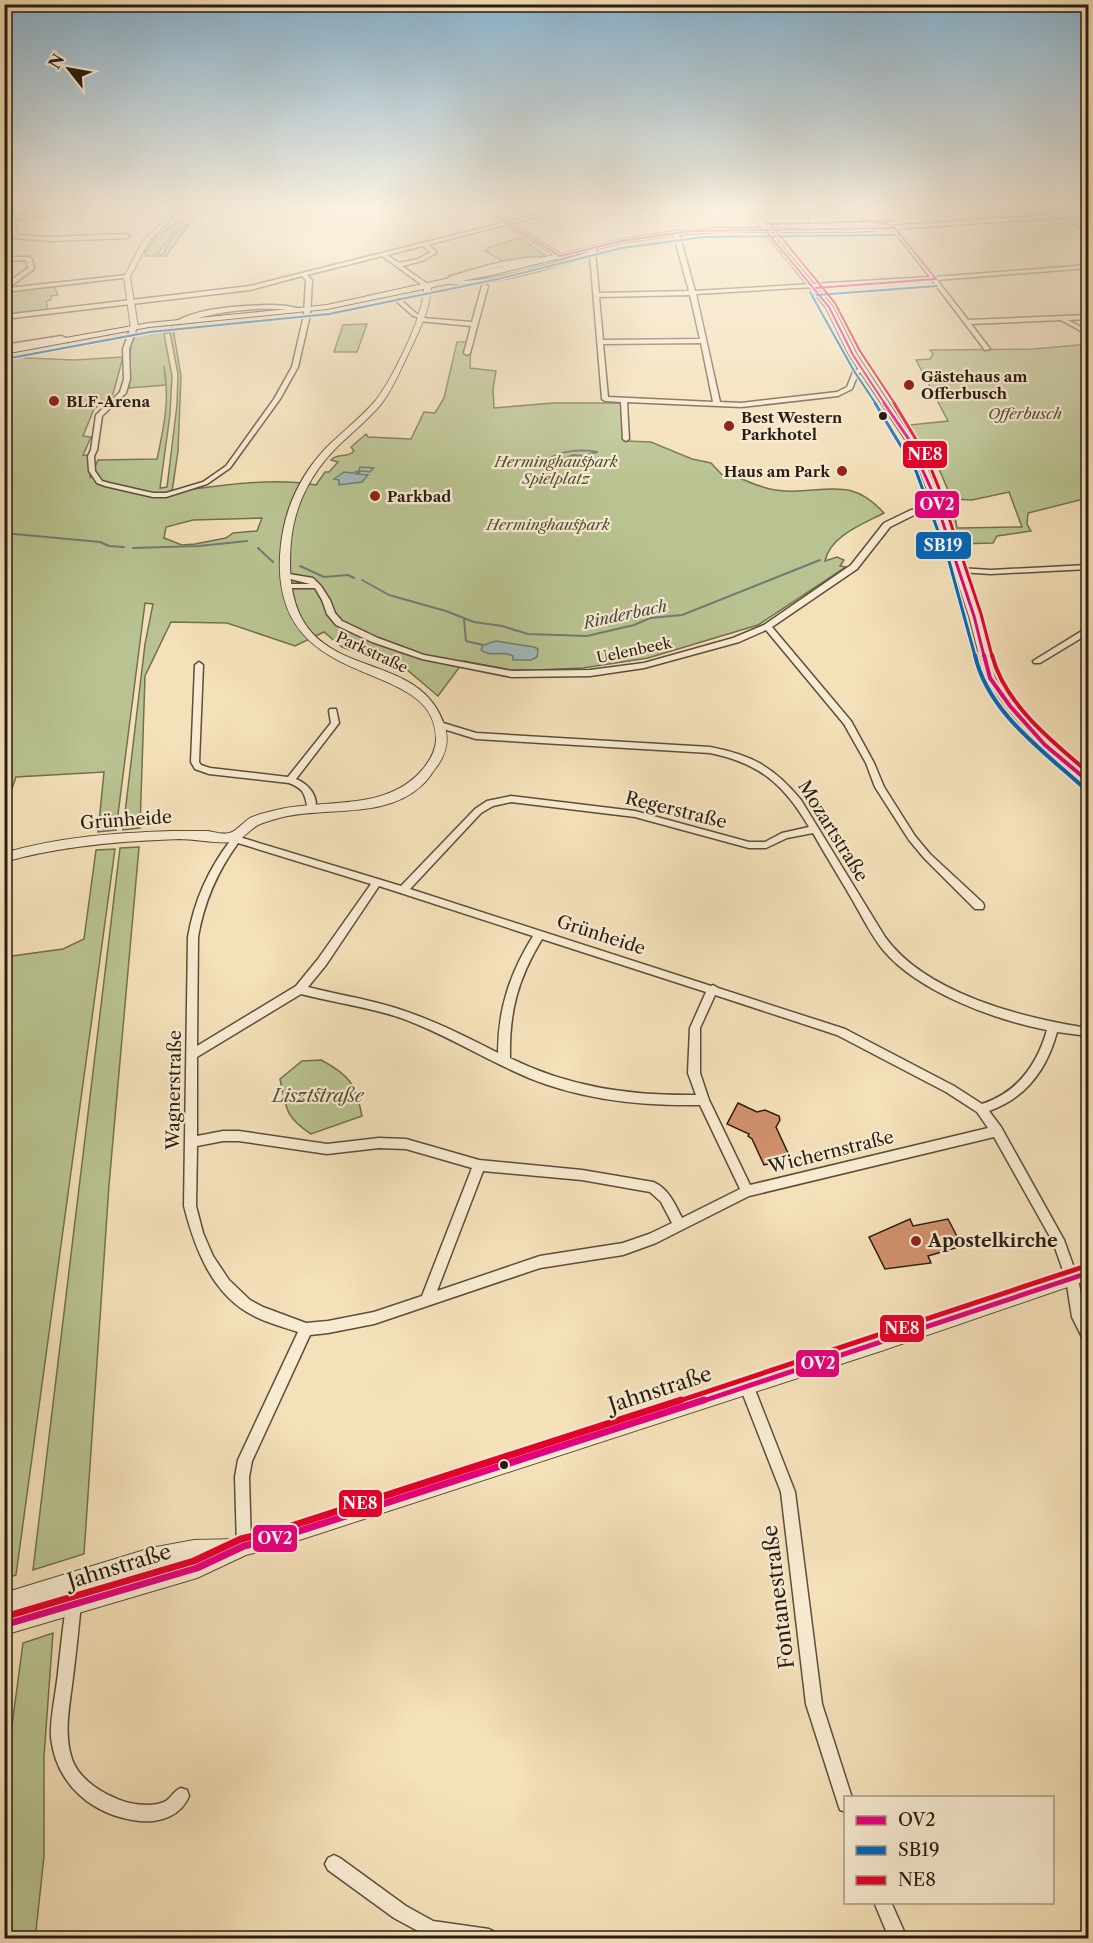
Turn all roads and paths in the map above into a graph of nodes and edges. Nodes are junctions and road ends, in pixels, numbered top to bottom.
1 (131, 299) edge
2 (159, 299) edge
3 (305, 299) edge
4 (359, 299) edge
5 (427, 299) edge
6 (481, 299) edge
7 (597, 299) edge
8 (694, 299) edge
9 (823, 299) edge
10 (950, 299) edge
11 (398, 300) dead end
12 (131, 302) junction
13 (303, 309) junction
14 (4, 317) edge
15 (1089, 317) edge
16 (421, 318) junction
17 (1062, 319) junction
18 (967, 322) junction
19 (474, 324) junction
20 (134, 327) junction
21 (1089, 333) edge
22 (68, 340) junction
23 (704, 341) junction
24 (600, 342) junction
25 (4, 347) edge
26 (987, 349) dead end
27 (4, 352) edge
28 (467, 352) dead end
29 (862, 369) junction
30 (624, 401) junction
31 (717, 405) junction
32 (626, 439) dead end
33 (939, 509) junction
34 (1089, 567) edge
35 (959, 570) junction
36 (286, 581) junction
37 (767, 627) junction
38 (1089, 631) edge
39 (1037, 661) dead end
40 (199, 665) dead end
41 (333, 711) dead end
42 (440, 725) junction
43 (290, 780) junction
44 (1089, 781) edge
45 (312, 810) junction
46 (815, 828) junction
47 (234, 839) junction
48 (4, 858) edge
49 (377, 882) junction
50 (403, 890) junction
51 (979, 906) dead end
52 (540, 934) junction
53 (300, 988) junction
54 (713, 989) junction
55 (1053, 1028) junction
56 (1089, 1032) edge
57 (194, 1054) junction
58 (504, 1060) junction
59 (703, 1100) junction
60 (981, 1109) junction
61 (997, 1131) junction
62 (192, 1142) junction
63 (479, 1165) junction
64 (747, 1191) junction
65 (679, 1224) junction
66 (1089, 1273) edge
67 (1072, 1279) junction
68 (427, 1300) junction
69 (306, 1329) junction
70 (1089, 1334) edge
71 (747, 1387) junction
72 (244, 1546) junction
73 (76, 1582) junction
74 (4, 1603) edge
75 (73, 1604) junction
76 (4, 1625) edge
77 (181, 1796) dead end
78 (844, 1798) edge
79 (334, 1864) dead end
80 (883, 1904) edge
81 (489, 1938) edge
82 (898, 1938) edge

1 - 12 street
2 - 12 street
3 - 13 street
4 - 13 main road
5 - 16 street, Parkstraße
6 - 19 street
7 - 24 street
8 - 23 street
9 - 29 street
10 - 18 street
11 - 16 street
12 - 14 street
12 - 20 street
13 - 20 main road
13 - 20 street
15 - 17 street
16 - 19 street
16 - 36 street, Parkstraße
17 - 18 street
17 - 21 street
18 - 26 street
19 - 28 street
20 - 22 main road
22 - 25 street
22 - 27 main road
23 - 24 street
23 - 31 street
24 - 30 street
29 - 31 street
29 - 33 street
30 - 31 street
30 - 32 street
33 - 35 street
33 - 37 street, Uelenbeek
34 - 35 street
35 - 44 street
36 - 37 street, Uelenbeek
36 - 42 street, Parkstraße
37 - 51 street
38 - 39 street
40 - 43 street
41 - 43 street
42 - 45 street
42 - 46 street, Mozartstraße
43 - 45 street
45 - 47 street
46 - 50 street, Regerstraße
46 - 55 street, Mozartstraße
47 - 48 street, Grünheide
47 - 49 street, Grünheide
47 - 57 street, Wagnerstraße
49 - 50 street, Grünheide
49 - 53 street
50 - 52 street, Grünheide
52 - 54 street, Grünheide
52 - 58 street
53 - 57 street
53 - 58 street
54 - 59 street
54 - 60 street, Grünheide
55 - 56 street, Mozartstraße
55 - 60 street
57 - 62 street, Wagnerstraße
58 - 59 street
59 - 64 street
60 - 61 street, Grünheide
61 - 64 street, Wichernstraße
61 - 67 street, Grünheide
62 - 63 street
62 - 69 street, Wagnerstraße
63 - 65 street
63 - 68 street
64 - 65 street, Wichernstraße
65 - 68 street, Wagnerstraße
66 - 67 street, Jahnstraße
67 - 70 street, Grünheide
67 - 71 street, Jahnstraße
68 - 69 street, Wagnerstraße
69 - 72 street
71 - 72 street, Jahnstraße
71 - 78 street, Fontanestraße
72 - 73 street, Jahnstraße
72 - 75 street, Jahnstraße
73 - 74 street, Jahnstraße
73 - 75 street
75 - 76 street, Jahnstraße
75 - 77 street
79 - 81 street
80 - 82 street

